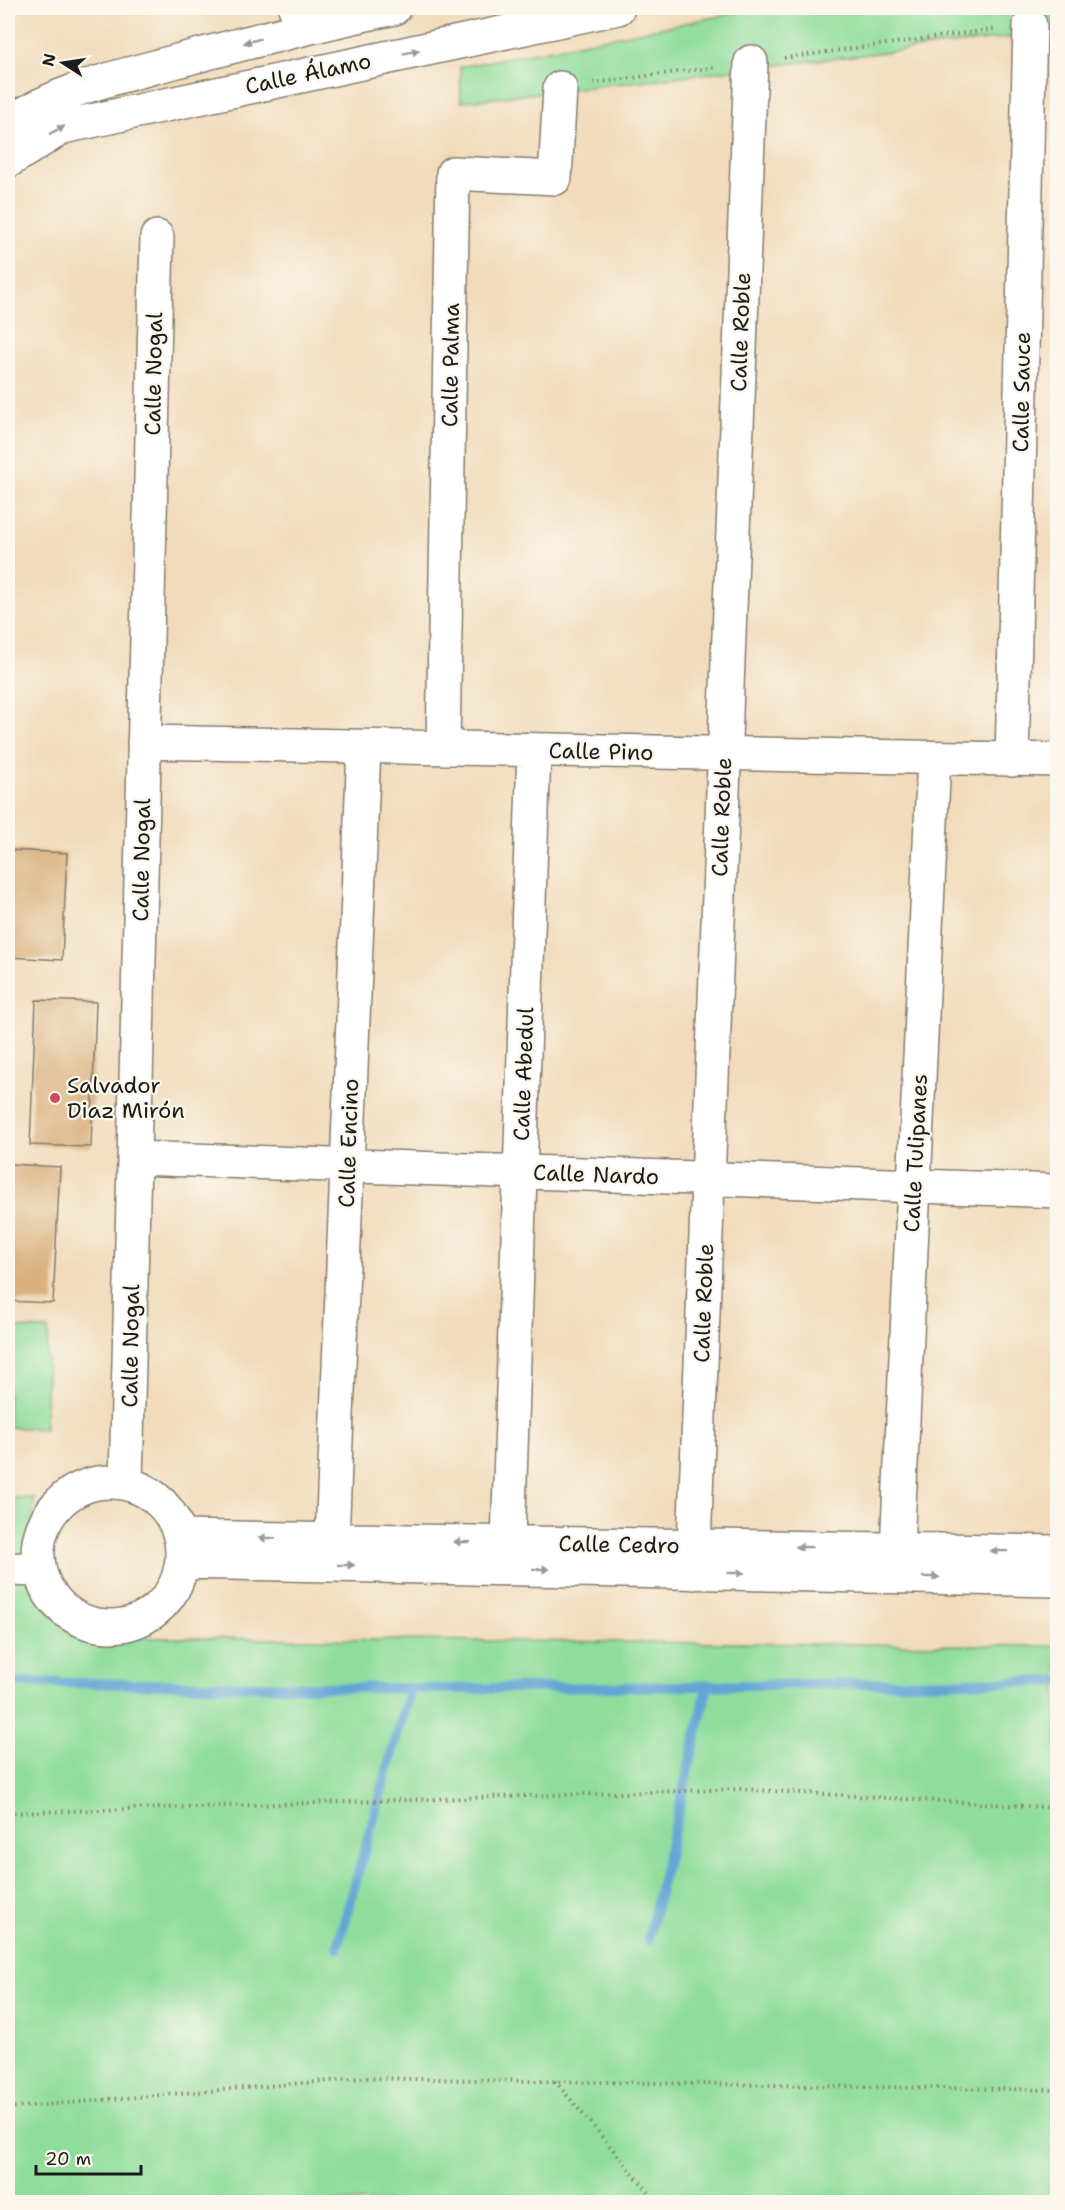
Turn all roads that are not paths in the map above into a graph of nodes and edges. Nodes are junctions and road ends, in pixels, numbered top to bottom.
1 (394, 8) edge
2 (616, 8) edge
3 (302, 17) edge
4 (1030, 25) road end
5 (209, 52) junction
6 (751, 62) road end
7 (560, 88) road end
8 (217, 93) junction
9 (8, 124) edge
10 (8, 161) edge
11 (157, 237) dead end
12 (144, 742) junction
13 (364, 747) junction
14 (443, 748) junction
15 (534, 750) junction
16 (724, 753) junction
17 (934, 758) junction
18 (1012, 759) junction
19 (1058, 760) edge
20 (134, 1158) junction
21 (347, 1166) junction
22 (520, 1172) junction
23 (707, 1178) junction
24 (914, 1185) junction
25 (1058, 1191) edge
26 (126, 1482) junction
27 (332, 1540) junction
28 (508, 1542) junction
29 (182, 1549) junction
30 (897, 1549) junction
31 (1058, 1552) edge
32 (693, 1559) junction
33 (23, 1569) edge
34 (1058, 1580) edge

1 - 3 street, Calle Álamo
8 -> 2 street, Calle Álamo
3 -> 5 street, Calle Álamo
4 - 18 street, Calle Sauce
5 - 8 street
5 - 9 street, Calle Álamo
6 - 16 street, Calle Roble
7 - 14 street, Calle Palma
10 -> 8 street, Calle Álamo
11 - 12 street, Calle Nogal
12 - 13 street, Calle Pino
12 - 20 street, Calle Nogal
13 - 14 street, Calle Pino
13 - 21 street, Calle Encino
14 - 15 street, Calle Pino
15 - 16 street, Calle Pino
15 - 22 street, Calle Abedul
16 - 17 street, Calle Pino
16 - 23 street, Calle Roble
17 - 18 street, Calle Pino
17 - 24 street, Calle Tulipanes
18 - 19 street, Calle Pino
20 - 21 street, Calle Nardo
20 - 26 street, Calle Nogal
21 - 22 street, Calle Nardo
21 - 27 street, Calle Encino
22 - 23 street, Calle Nardo
22 - 28 street, Calle Abedul
23 - 24 street, Calle Nardo
23 - 32 street, Calle Roble
24 - 25 street, Calle Nardo
24 - 30 street, Calle Tulipanes
26 - 29 street
26 - 33 street
28 -> 27 street, Calle Cedro
27 -> 29 street, Calle Cedro
28 - 32 street, Calle Cedro
29 -> 32 street, Calle Cedro
29 - 33 street
31 -> 30 street, Calle Cedro
30 -> 32 street, Calle Cedro
32 -> 34 street, Calle Cedro

